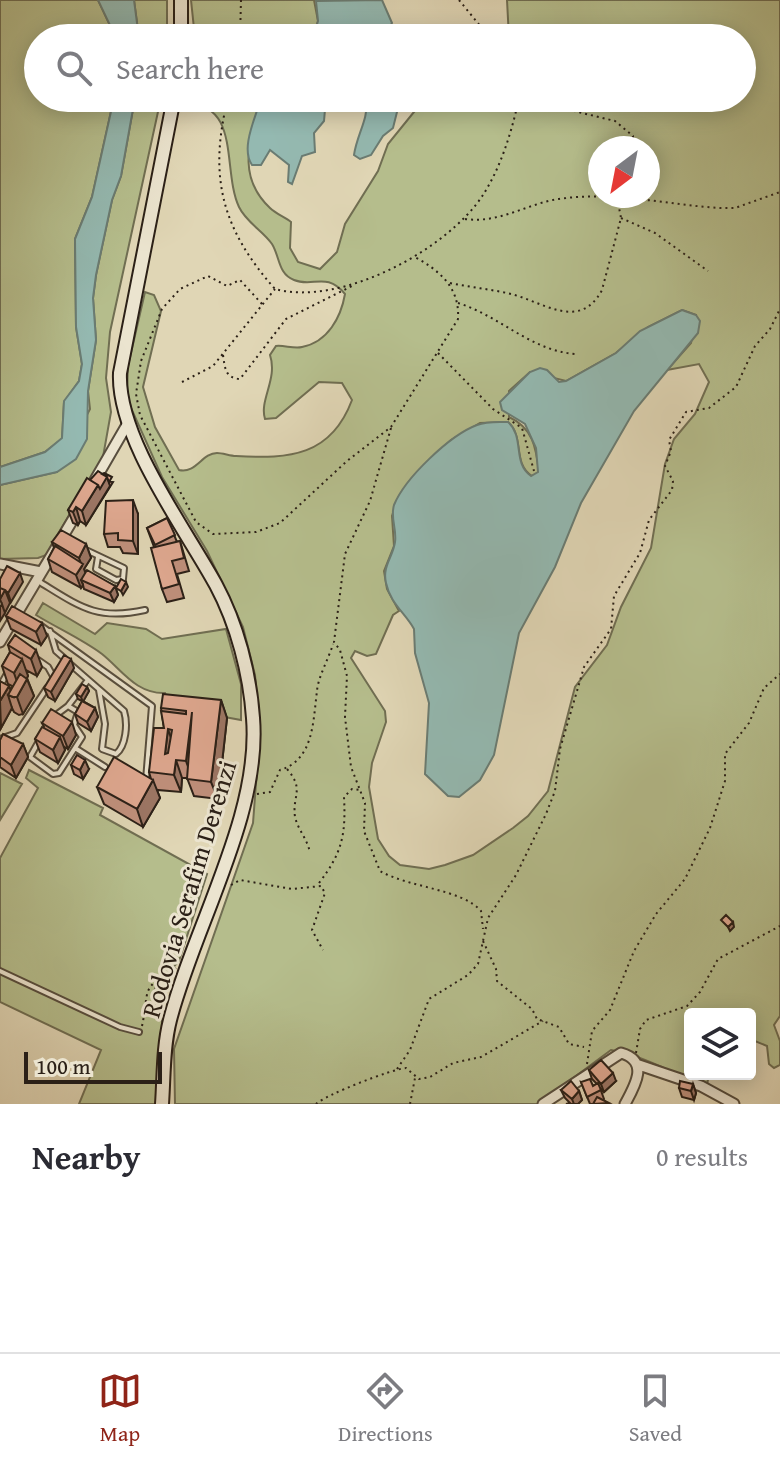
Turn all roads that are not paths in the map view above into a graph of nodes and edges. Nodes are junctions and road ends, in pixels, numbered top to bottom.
1 (181, 0) edge
2 (181, 24) edge
3 (171, 112) edge
4 (128, 423) junction
5 (91, 487) edge
6 (84, 499) edge
7 (63, 536) junction
8 (98, 557) junction
9 (0, 564) edge
10 (38, 576) junction
11 (17, 609) junction
12 (145, 610) dead end
13 (28, 617) edge
14 (39, 624) edge
15 (50, 631) junction
16 (4, 641) edge
17 (31, 656) edge
18 (12, 664) edge
19 (88, 680) junction
20 (0, 686) edge
21 (99, 690) junction
22 (68, 706) junction
23 (52, 718) junction
24 (62, 723) edge
25 (0, 739) edge
26 (75, 748) junction
27 (102, 749) junction
28 (96, 761) junction
29 (105, 767) edge
30 (146, 780) edge
31 (0, 971) edge
32 (139, 1032) road end
33 (636, 1061) junction
34 (162, 1104) edge
35 (543, 1104) edge
36 (625, 1104) edge
37 (734, 1104) edge

1 - 2 main road
3 - 4 main road, Rodovia Serafim Derenzi
4 - 5 street
4 - 34 main road, Rodovia Serafim Derenzi
6 - 7 street
7 - 8 lane
7 - 10 street
8 - 8 lane
9 - 10 street
10 - 11 street
10 - 12 lane
11 - 13 lane
11 - 16 street
14 - 15 lane
15 - 19 lane
15 - 30 lane
17 - 25 lane
18 - 20 lane
19 - 21 lane
19 - 22 lane
21 - 27 lane
21 - 27 lane
22 - 23 lane
22 - 26 lane
23 - 24 lane
23 - 26 lane
26 - 28 lane
27 - 28 lane
28 - 29 lane
31 - 32 lane
33 - 35 street
33 - 36 street
33 - 37 street

